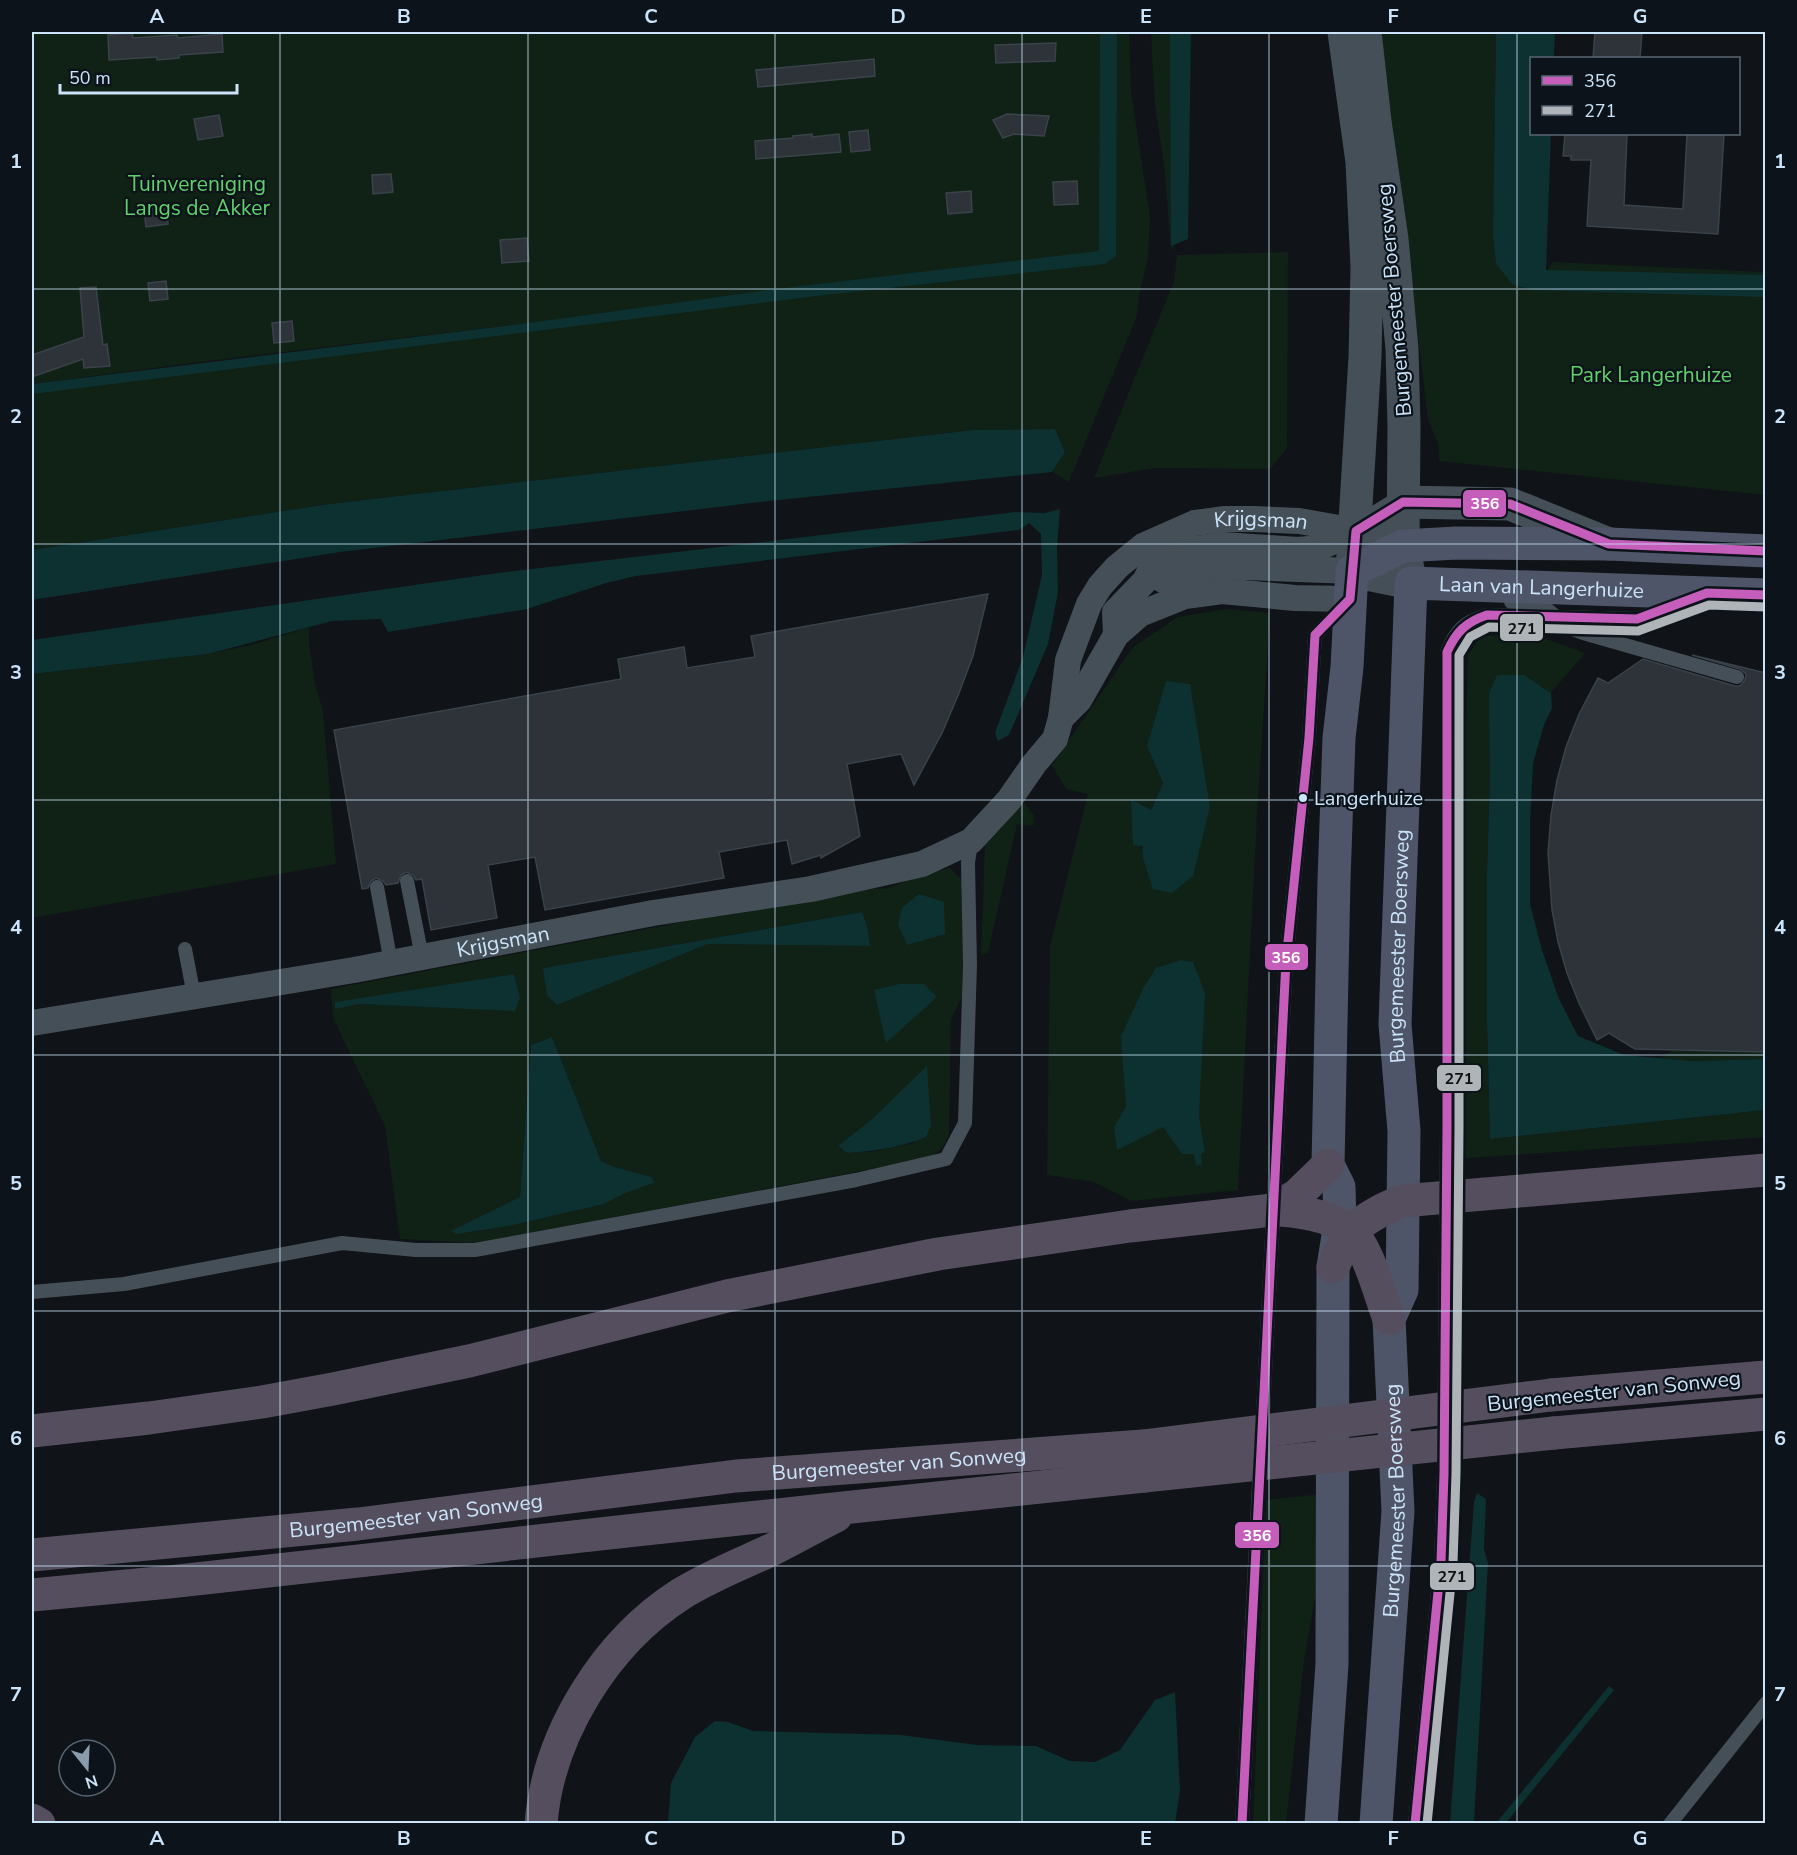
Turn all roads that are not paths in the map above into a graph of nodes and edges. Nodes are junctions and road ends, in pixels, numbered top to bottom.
1 (1344, 32) edge
2 (1365, 32) edge
3 (1402, 502) junction
4 (1356, 531) junction
5 (1168, 533) junction
6 (1609, 544) junction
7 (1403, 546) junction
8 (1766, 551) edge
9 (1172, 559) junction
10 (1125, 561) junction
11 (1411, 583) junction
12 (1351, 585) junction
13 (1139, 586) junction
14 (1707, 593) junction
15 (1766, 595) edge
16 (1500, 602) dead end
17 (1164, 604) junction
18 (1553, 616) junction
19 (1464, 625) joint
20 (1116, 635) junction
21 (1737, 677) dead end
22 (1061, 718) junction
23 (971, 841) junction
24 (407, 881) dead end
25 (377, 887) dead end
26 (185, 949) dead end
27 (422, 957) junction
28 (391, 963) junction
29 (194, 996) junction
30 (32, 1023) edge
31 (1328, 1152) junction
32 (1766, 1170) edge
33 (1446, 1197) junction
34 (1402, 1201) junction
35 (1273, 1210) junction
36 (1346, 1227) junction
37 (1333, 1267) joint
38 (32, 1293) edge
39 (1389, 1319) junction
40 (1766, 1377) edge
41 (1766, 1414) edge
42 (32, 1431) edge
43 (1144, 1461) junction
44 (853, 1507) junction
45 (32, 1556) edge
46 (32, 1595) edge
47 (1766, 1703) edge
48 (32, 1820) edge
49 (39, 1824) edge
50 (541, 1824) edge
51 (1242, 1824) edge
52 (1321, 1824) edge
53 (1376, 1824) edge
54 (1415, 1824) edge
55 (1670, 1824) edge

1 - 4 street, Burgemeester Boersweg
2 - 3 street, Burgemeester Boersweg
3 - 4 street
3 - 6 street, Laan van Langerhuize
3 - 7 street, Burgemeester Boersweg
4 - 5 street, Krijgsman
4 - 7 street
4 - 9 street, Krijgsman
4 - 12 street, Burgemeester Boersweg
5 - 9 lane
5 - 10 street, Krijgsman
6 - 7 main road, Laan van Langerhuize
6 - 8 main road, Laan van Langerhuize
7 - 11 street, Burgemeester Boersweg
7 - 12 main road
9 - 13 street, Krijgsman
10 - 13 lane
10 - 22 street, Krijgsman
11 - 12 street
11 - 14 main road, Laan van Langerhuize
11 - 34 main road, Burgemeester Boersweg
12 - 13 street
12 - 17 street, Krijgsman
12 - 31 main road, Burgemeester Boersweg
12 - 35 lane
13 - 17 lane
13 - 20 street, Krijgsman
14 - 15 main road, Laan van Langerhuize
14 - 18 lane, Laan van Langerhuize
16 - 18 lane
17 - 20 street, Krijgsman
18 - 19 lane, Laan van Langerhuize
18 - 21 lane
19 - 33 lane, Burgemeester Boersweg
20 - 22 street, Krijgsman
22 - 23 street, Krijgsman
23 - 27 street, Krijgsman
23 - 38 lane
24 - 27 lane
25 - 28 lane
26 - 29 lane
27 - 28 street, Krijgsman
28 - 29 street, Krijgsman
29 - 30 street, Krijgsman
31 - 35 highway
31 - 36 main road, Burgemeester Boersweg
32 - 33 highway
33 - 34 highway
33 - 54 lane, Burgemeester Boersweg
34 - 36 highway
34 - 39 main road, Burgemeester Boersweg
35 - 36 highway
35 - 42 highway
35 - 51 lane
36 - 37 highway
36 - 39 highway
37 - 52 main road
39 - 53 main road, Burgemeester Boersweg
40 - 43 highway, Burgemeester van Sonweg, bridge
41 - 43 highway, Burgemeester van Sonweg, bridge
43 - 44 highway, Burgemeester van Sonweg
43 - 45 highway, Burgemeester van Sonweg
44 - 46 highway, Burgemeester van Sonweg
44 - 50 highway
47 - 55 lane
48 - 49 highway

